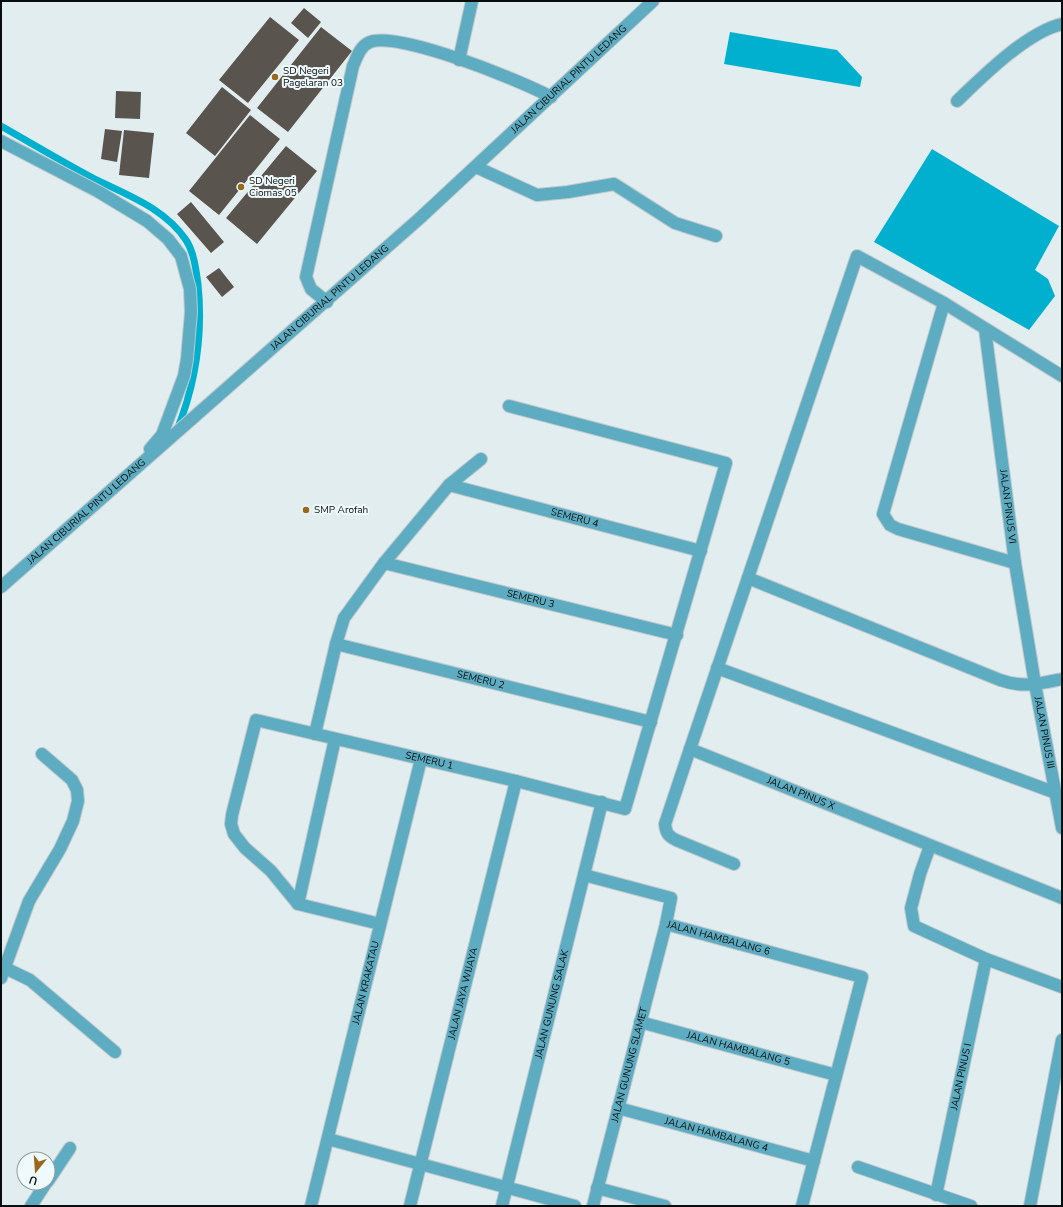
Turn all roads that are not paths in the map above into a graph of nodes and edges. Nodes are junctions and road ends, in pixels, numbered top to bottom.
1 (472, 1) edge
2 (654, 1) edge
3 (1062, 24) edge
4 (459, 60) junction
5 (551, 98) junction
6 (957, 101) dead end
7 (1, 141) edge
8 (476, 167) junction
9 (716, 236) dead end
10 (327, 302) junction
11 (944, 303) junction
12 (985, 329) junction
13 (1062, 376) edge
14 (509, 406) dead end
15 (481, 459) dead end
16 (128, 476) junction
17 (449, 485) junction
18 (701, 551) junction
19 (384, 563) junction
20 (1015, 563) junction
21 (748, 578) junction
22 (1, 587) edge
23 (677, 635) junction
24 (336, 644) junction
25 (717, 668) junction
26 (1062, 679) edge
27 (1035, 684) junction
28 (651, 722) junction
29 (315, 734) junction
30 (335, 739) junction
31 (690, 750) junction
32 (42, 754) dead end
33 (420, 759) junction
34 (516, 781) junction
35 (1056, 793) junction
36 (602, 802) junction
37 (1062, 828) edge
38 (930, 846) junction
39 (734, 864) dead end
40 (584, 875) junction
41 (1062, 898) edge
42 (298, 904) junction
43 (380, 924) junction
44 (666, 924) junction
45 (986, 959) junction
46 (3, 973) edge
47 (1062, 988) edge
48 (640, 1022) junction
49 (1062, 1040) edge
50 (115, 1052) dead end
51 (836, 1075) junction
52 (618, 1108) junction
53 (328, 1139) junction
54 (70, 1148) dead end
55 (814, 1161) junction
56 (421, 1165) junction
57 (858, 1166) dead end
58 (56, 1169) edge
59 (507, 1188) junction
60 (597, 1188) junction
61 (41, 1191) edge
62 (936, 1195) junction
63 (31, 1206) edge
64 (312, 1206) edge
65 (410, 1206) edge
66 (502, 1206) edge
67 (575, 1206) edge
68 (593, 1206) edge
69 (665, 1206) edge
70 (802, 1206) edge
71 (971, 1206) edge
72 (1030, 1206) edge

1 - 4 street
2 - 5 street, JALAN CIBURIAL PINTU LEDANG
3 - 6 street
4 - 5 street
4 - 10 street
5 - 8 street, JALAN CIBURIAL PINTU LEDANG
7 - 16 street
8 - 9 street
8 - 10 street, JALAN CIBURIAL PINTU LEDANG
10 - 16 street, JALAN CIBURIAL PINTU LEDANG
11 - 12 street
11 - 20 street
11 - 21 street
12 - 13 street
12 - 20 street, JALAN PINUS VI
14 - 18 street
15 - 17 street
16 - 22 street, JALAN CIBURIAL PINTU LEDANG
17 - 18 street, SEMERU 4
17 - 19 street
18 - 23 street
19 - 23 street, SEMERU 3
19 - 24 street
20 - 27 street, JALAN PINUS VI
21 - 25 street
21 - 27 street
23 - 28 street
24 - 28 street, SEMERU 2
24 - 29 street
25 - 31 street
25 - 35 street
26 - 27 street
27 - 35 street, JALAN PINUS III
28 - 36 street, SEMERU 1
29 - 30 street, SEMERU 1
29 - 42 street, SEMERU 1
30 - 33 street, SEMERU 1
30 - 42 street
31 - 38 street, JALAN PINUS X
31 - 39 street
32 - 46 street
33 - 34 street, SEMERU 1
33 - 43 street, JALAN KRAKATAU
34 - 36 street, SEMERU 1
34 - 56 street, JALAN JAYA WIJAYA
35 - 37 street, JALAN PINUS III
36 - 40 street, JALAN GUNUNG SALAK
38 - 41 street, JALAN PINUS X
38 - 45 street
40 - 44 street, JALAN HAMBALANG 6
40 - 59 street, JALAN GUNUNG SALAK
42 - 43 street
43 - 53 street, JALAN KRAKATAU
44 - 48 street, JALAN GUNUNG SLAMET
44 - 51 street, JALAN HAMBALANG 6
45 - 47 street
45 - 62 street, JALAN PINUS I
46 - 50 street
48 - 51 street, JALAN HAMBALANG 5
48 - 52 street, JALAN GUNUNG SLAMET
49 - 72 street
51 - 55 street
52 - 55 street, JALAN HAMBALANG 4
52 - 60 street, JALAN GUNUNG SLAMET
53 - 56 street
53 - 64 street, JALAN KRAKATAU
54 - 58 street
55 - 70 street
56 - 59 street
56 - 65 street, JALAN JAYA WIJAYA
57 - 62 street
59 - 66 street, JALAN GUNUNG SALAK
59 - 67 street
60 - 68 street, JALAN GUNUNG SLAMET
60 - 69 street
61 - 63 street
62 - 71 street

